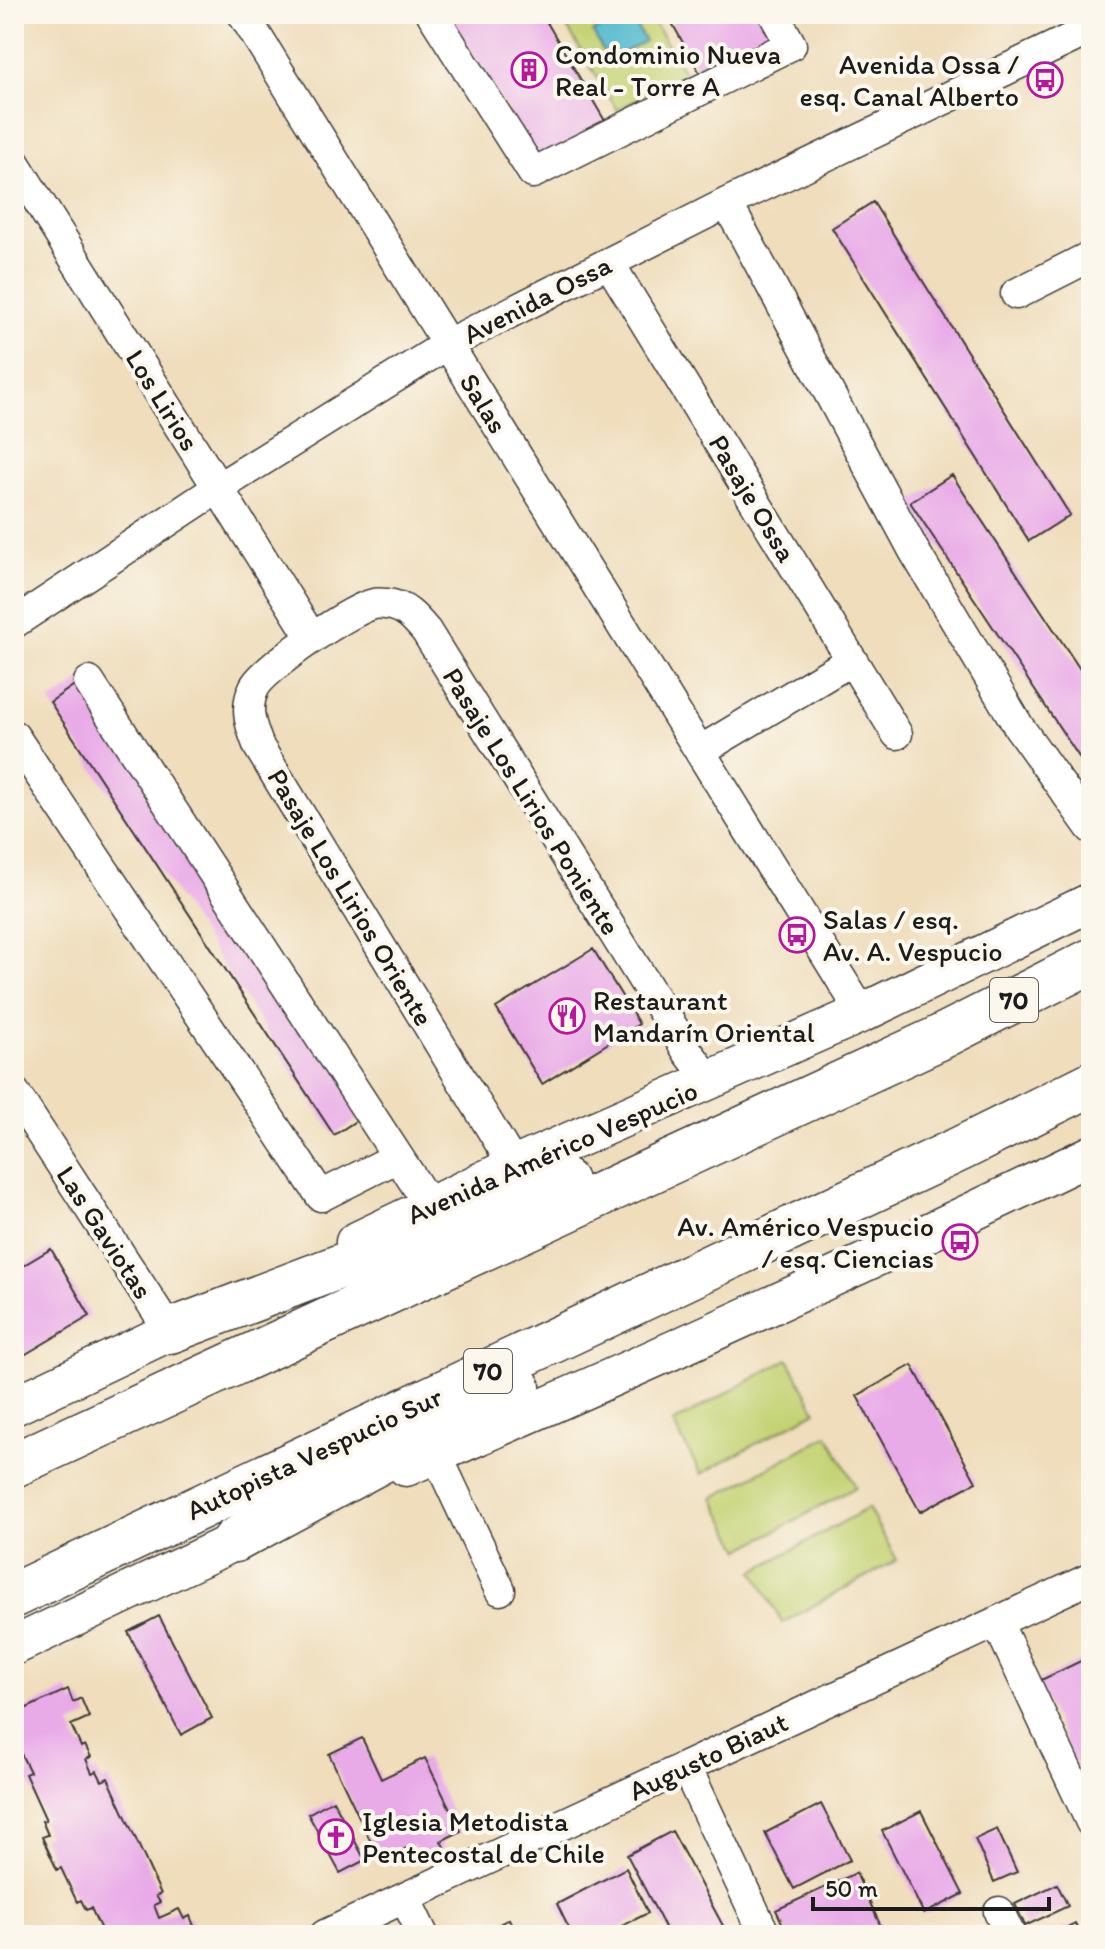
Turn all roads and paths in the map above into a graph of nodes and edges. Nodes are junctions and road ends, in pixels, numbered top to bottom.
1 (243, 14) edge
2 (432, 14) edge
3 (774, 14) edge
4 (1091, 29) edge
5 (14, 162) edge
6 (727, 203) junction
7 (1091, 256) edge
8 (609, 263) junction
9 (1016, 294) dead end
10 (448, 344) junction
11 (218, 488) junction
12 (14, 623) edge
13 (312, 638) junction
14 (852, 660) junction
15 (89, 682) dead end
16 (897, 734) dead end
17 (14, 736) edge
18 (700, 751) junction
19 (1091, 828) edge
20 (1091, 902) edge
21 (1091, 961) edge
22 (862, 1013) junction
23 (937, 1039) junction
24 (710, 1081) junction
25 (1091, 1084) edge
26 (14, 1092) edge
27 (962, 1148) junction
28 (1091, 1155) edge
29 (398, 1157) junction
30 (514, 1166) junction
31 (430, 1206) junction
32 (170, 1331) junction
33 (14, 1406) edge
34 (436, 1454) junction
35 (14, 1465) edge
36 (235, 1540) junction
37 (1091, 1578) edge
38 (500, 1590) dead end
39 (14, 1595) edge
40 (997, 1622) junction
41 (14, 1646) edge
42 (686, 1767) junction
43 (1091, 1822) edge
44 (405, 1898) junction
45 (325, 1935) edge
46 (423, 1935) edge
47 (765, 1935) edge

1 - 10 street, Salas
2 - 3 street
4 - 6 street, Avenida Ossa
5 - 11 street, Los Lirios
6 - 8 street, Avenida Ossa
6 - 19 street
7 - 9 street
8 - 10 street, Avenida Ossa
8 - 14 street, Pasaje Ossa
10 - 11 street, Avenida Ossa
10 - 18 street, Salas
11 - 12 street, Avenida Ossa
11 - 13 street, Los Lirios
13 - 24 street, Pasaje Los Lirios Poniente
13 - 30 street, Pasaje Los Lirios Oriente
14 - 16 street, Pasaje Ossa
14 - 18 street
15 - 29 street
17 - 29 street
18 - 22 street, Salas
20 - 22 main road, Avenida Américo Vespucio
21 - 23 highway, 70
22 - 24 main road, Avenida Américo Vespucio
23 - 32 highway
23 - 35 highway, 70
24 - 30 main road, Avenida Américo Vespucio
25 - 27 highway, Autopista Vespucio Sur / 70
26 - 32 street, Las Gaviotas
27 - 36 highway
27 - 39 highway, Autopista Vespucio Sur / 70
28 - 34 main road
29 - 31 street
30 - 31 main road, Avenida Américo Vespucio
31 - 32 main road, Avenida Américo Vespucio
32 - 33 main road, Avenida Américo Vespucio
34 - 36 main road
34 - 38 street
36 - 41 main road
37 - 40 street, Augusto Biaut
40 - 42 street, Augusto Biaut
40 - 43 street
42 - 44 street, Augusto Biaut
42 - 47 street
44 - 45 street, Augusto Biaut
44 - 46 street

